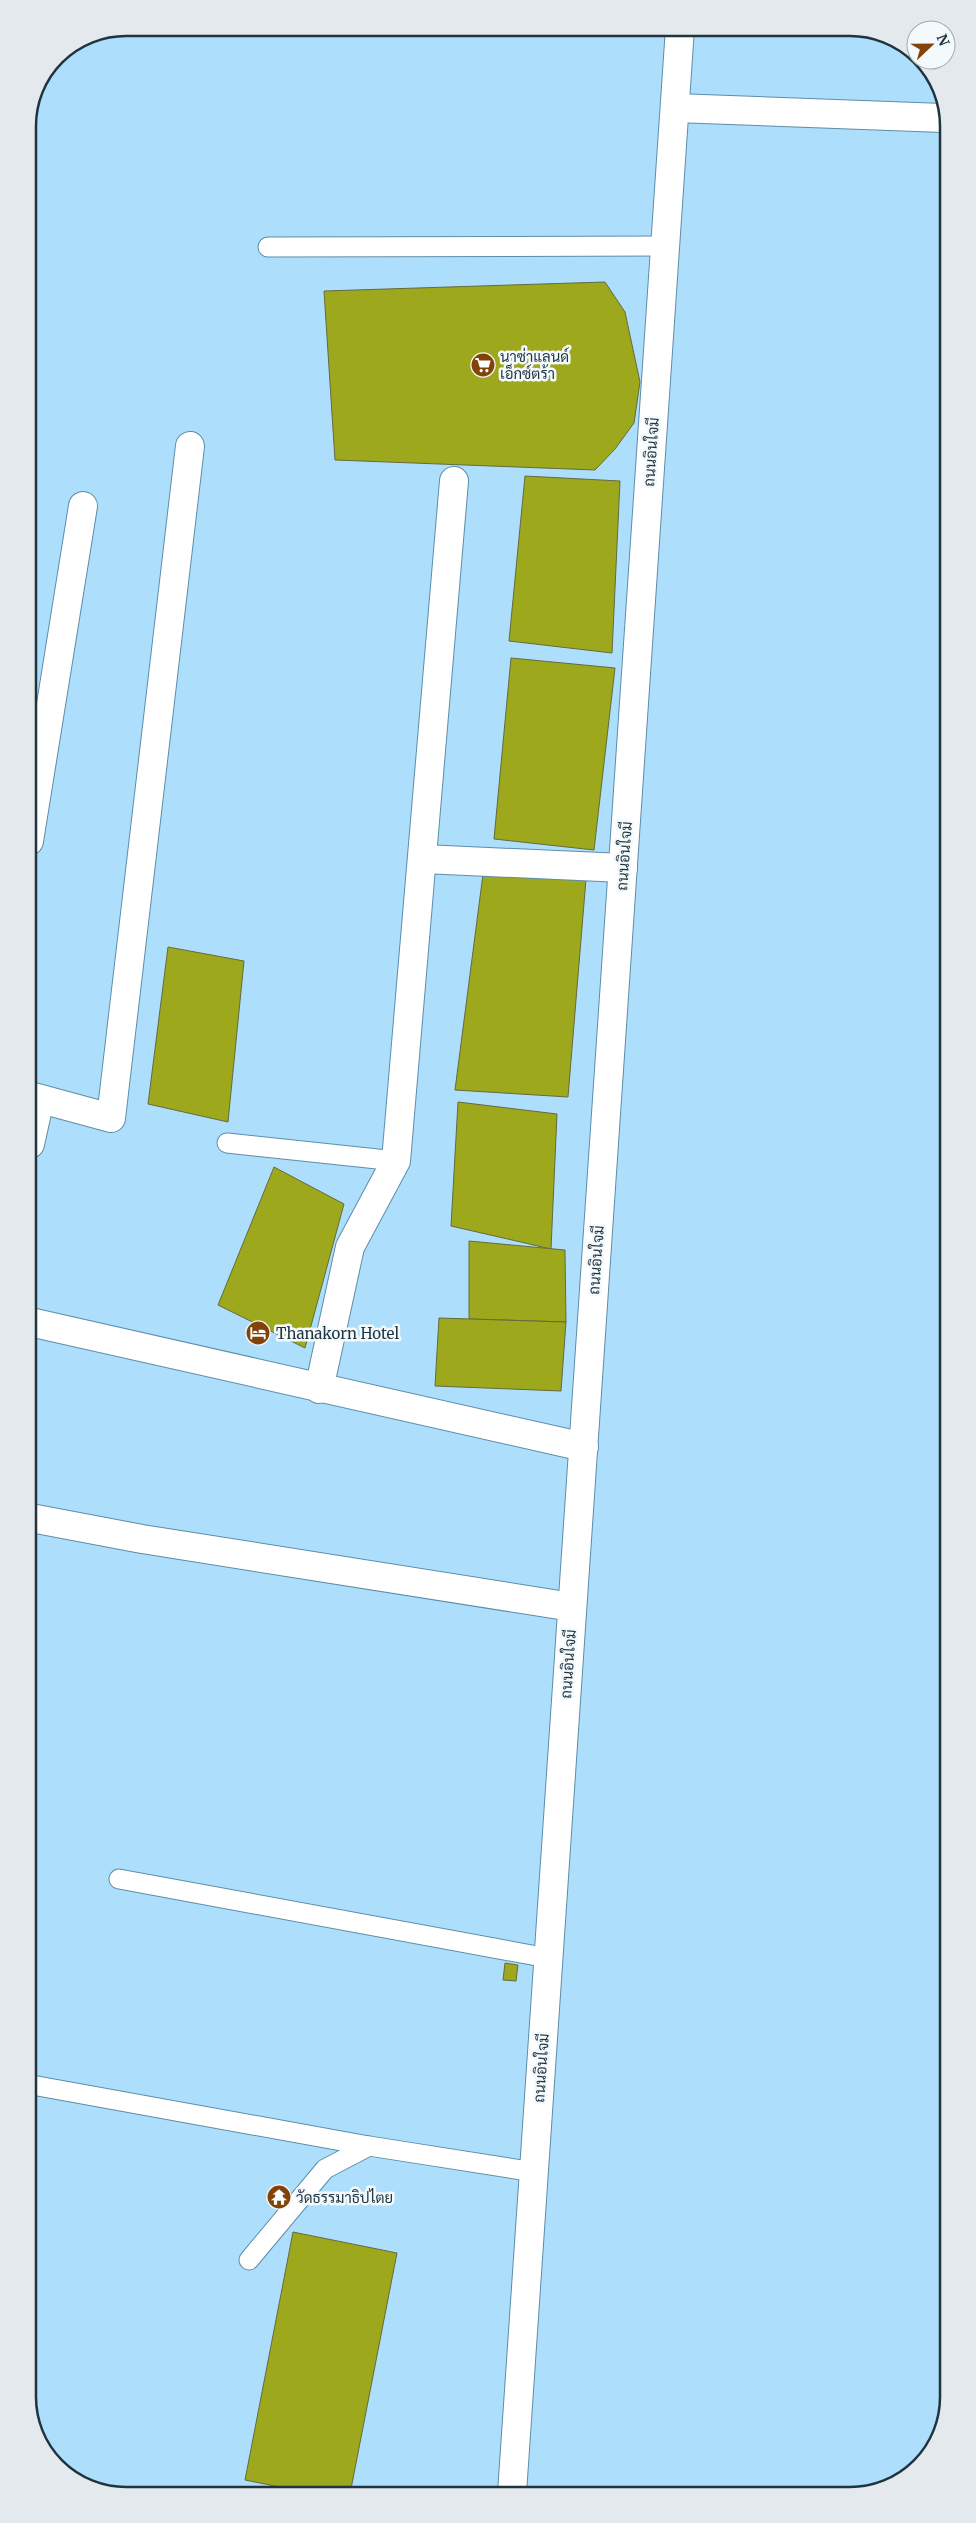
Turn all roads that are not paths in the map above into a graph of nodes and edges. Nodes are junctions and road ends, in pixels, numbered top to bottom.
1 (680, 36) edge
2 (675, 108) junction
3 (939, 118) edge
4 (666, 246) junction
5 (268, 247) dead end
6 (190, 446) dead end
7 (454, 481) dead end
8 (83, 506) dead end
9 (36, 798) edge
10 (423, 860) junction
11 (623, 868) junction
12 (36, 1097) edge
13 (227, 1142) dead end
14 (396, 1161) junction
15 (36, 1323) edge
16 (319, 1389) junction
17 (584, 1447) junction
18 (36, 1519) edge
19 (572, 1607) junction
20 (119, 1879) dead end
21 (548, 1958) junction
22 (36, 2086) edge
23 (369, 2146) junction
24 (534, 2172) junction
25 (249, 2260) dead end
26 (512, 2487) edge

1 - 2 street, ถนนอินใจมี
2 - 3 street
2 - 4 street, ถนนอินใจมี
4 - 5 lane
4 - 11 street, ถนนอินใจมี
6 - 12 street
7 - 10 street
8 - 9 street
10 - 11 street
10 - 14 street
11 - 17 street, ถนนอินใจมี
13 - 14 lane
14 - 16 street
15 - 16 street
16 - 17 street
17 - 19 street, ถนนอินใจมี
18 - 19 street
19 - 21 street, ถนนอินใจมี
20 - 21 lane
21 - 24 street, ถนนอินใจมี
22 - 23 lane
23 - 24 lane
23 - 25 lane
24 - 26 street, ถนนอินใจมี

